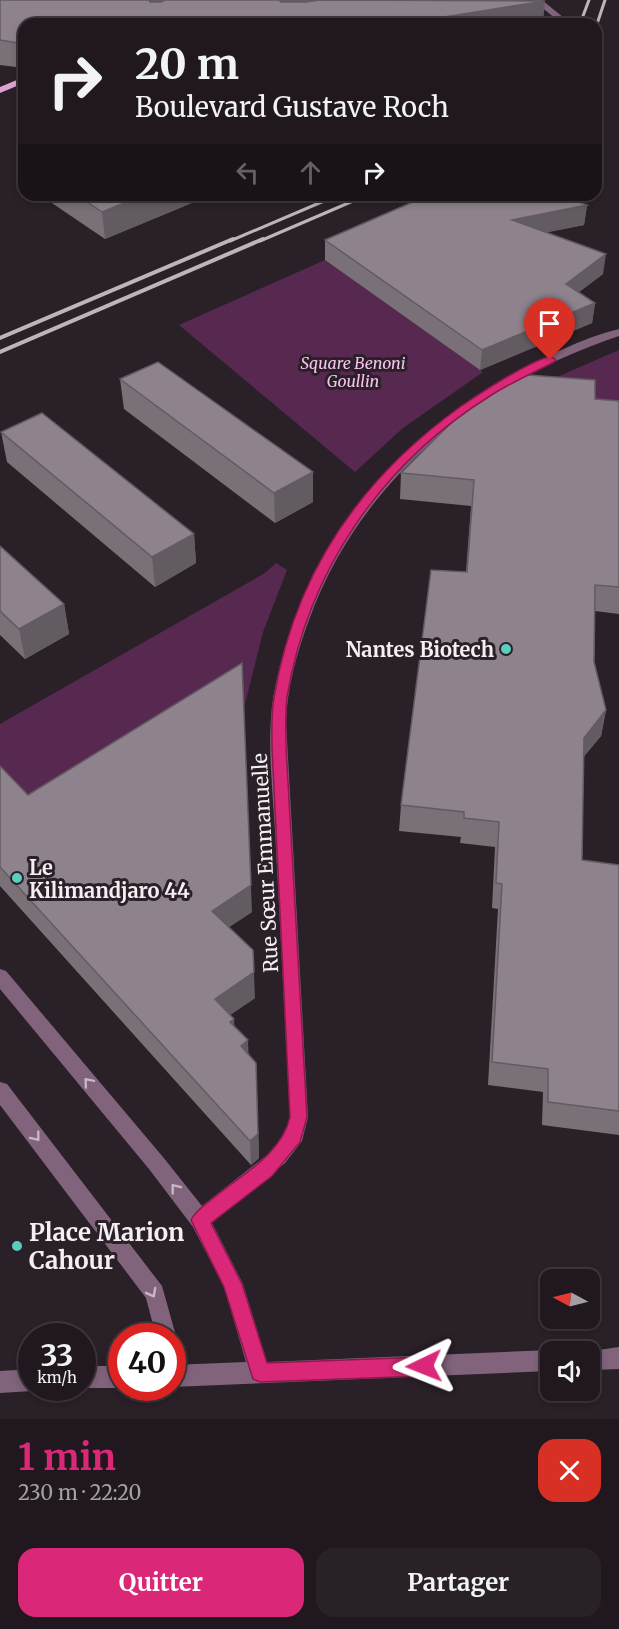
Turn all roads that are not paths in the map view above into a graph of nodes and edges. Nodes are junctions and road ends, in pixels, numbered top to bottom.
1 (537, 0) edge
2 (560, 18) dead end
3 (18, 82) edge
4 (0, 90) edge
5 (619, 332) edge
6 (0, 976) edge
7 (0, 1090) edge
8 (200, 1220) junction
9 (162, 1323) edge
10 (619, 1358) edge
11 (600, 1359) edge
12 (540, 1361) edge
13 (186, 1371) edge
14 (260, 1373) junction
15 (18, 1381) edge
16 (0, 1382) edge

1 - 2 street
3 - 4 main road
5 - 8 street, Rue Sœur Emmanuelle
8 -> 6 street
7 -> 9 street
8 - 14 street
10 - 11 street
12 - 14 street
13 - 14 street
15 - 16 street

